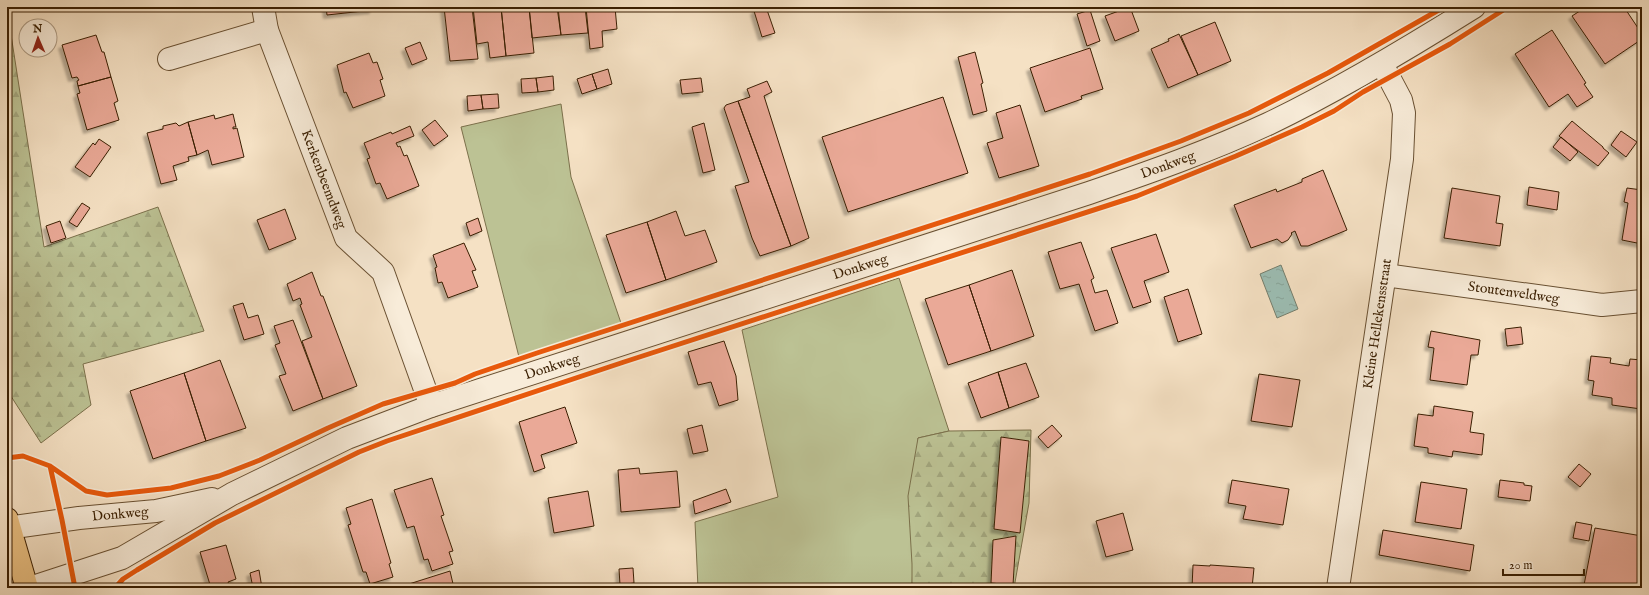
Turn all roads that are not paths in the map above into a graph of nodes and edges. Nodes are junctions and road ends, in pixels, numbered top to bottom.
1 (263, 7) edge
2 (1474, 7) edge
3 (1452, 13) edge
4 (267, 30) junction
5 (169, 59) dead end
6 (1382, 64) junction
7 (1385, 275) junction
8 (1642, 301) edge
9 (431, 406) junction
10 (232, 494) junction
11 (8, 524) edge
12 (29, 588) edge
13 (1338, 588) edge

1 - 4 street, Kerkenbeemdweg
2 - 3 street, Donkweg
3 - 6 street, Donkweg
4 - 5 street
4 - 9 street, Kerkenbeemdweg
6 - 7 street, Kleine Hellekensstraat
6 - 9 street, Donkweg
7 - 8 street, Stoutenveldweg
7 - 13 street, Kleine Hellekensstraat
9 - 10 street, Donkweg
10 - 11 street, Donkweg
10 - 12 street, Donkweg
11 - 12 highway

